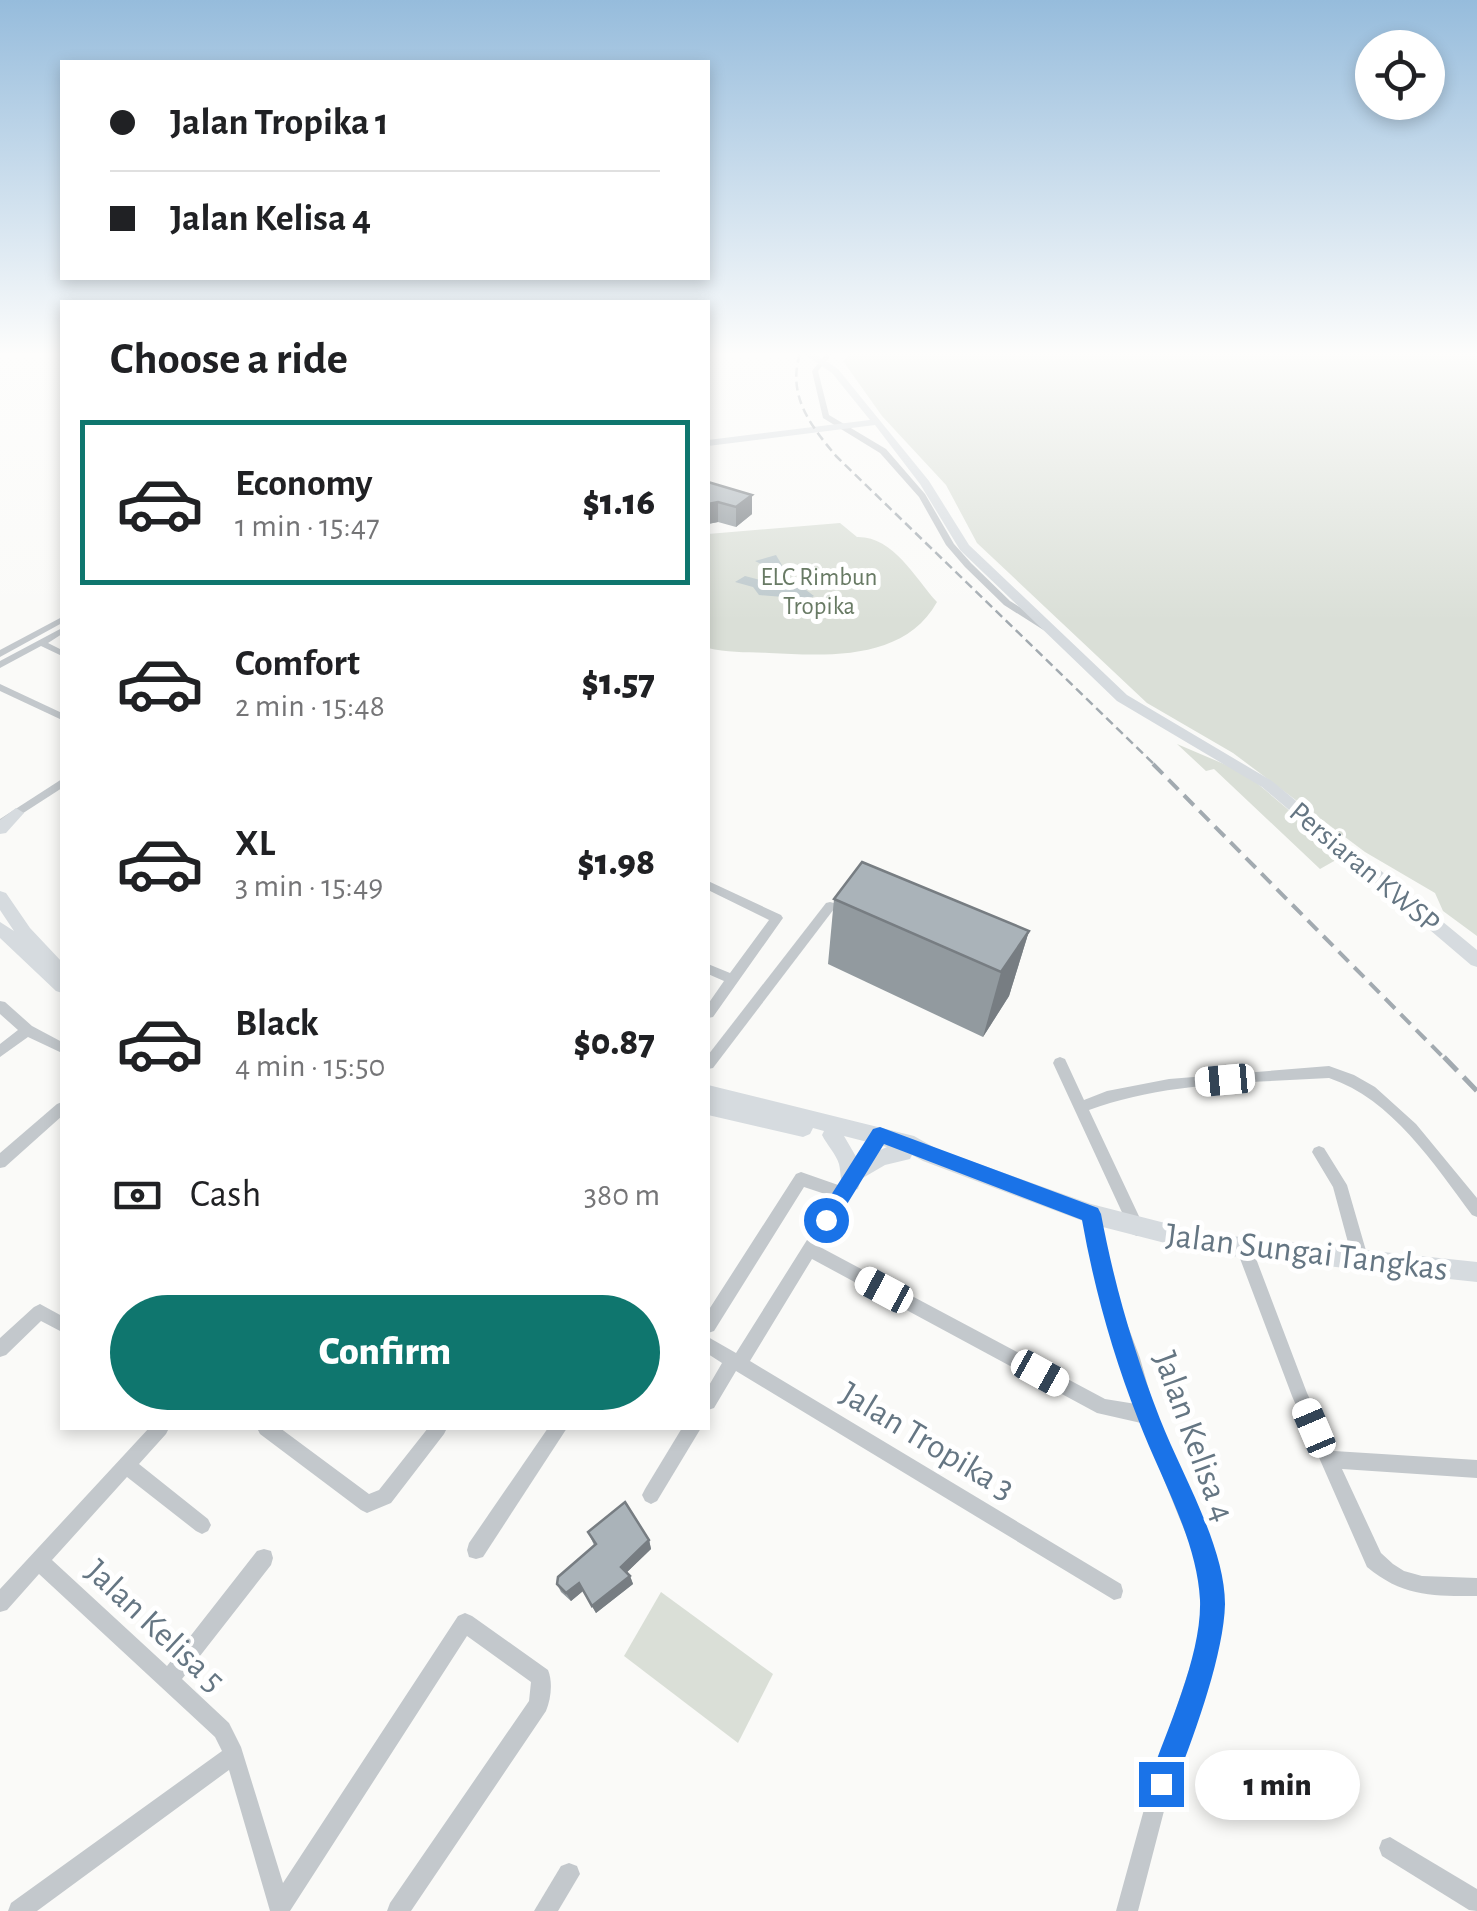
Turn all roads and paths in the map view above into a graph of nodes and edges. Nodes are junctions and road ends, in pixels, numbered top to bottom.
1 (870, 443) edge
2 (893, 443) edge
3 (60, 621) edge
4 (1050, 630) junction
5 (60, 632) edge
6 (41, 643) junction
7 (60, 652) edge
8 (0, 654) edge
9 (0, 665) edge
10 (0, 687) edge
11 (60, 716) edge
12 (60, 784) edge
13 (8, 814) edge
14 (0, 826) edge
15 (710, 886) edge
16 (0, 897) edge
17 (830, 906) dead end
18 (0, 928) edge
19 (1477, 960) edge
20 (710, 969) edge
21 (60, 971) edge
22 (732, 980) junction
23 (60, 984) edge
24 (0, 1006) edge
25 (710, 1009) edge
26 (27, 1030) junction
27 (60, 1047) edge
28 (0, 1052) edge
29 (710, 1061) edge
30 (1060, 1063) dead end
31 (710, 1094) edge
32 (710, 1107) edge
33 (1080, 1107) junction
34 (60, 1110) edge
35 (832, 1135) junction
36 (877, 1140) junction
37 (1319, 1152) dead end
38 (903, 1153) junction
39 (930, 1155) junction
40 (0, 1162) edge
41 (850, 1182) junction
42 (1477, 1210) edge
43 (1091, 1214) junction
44 (1130, 1227) junction
45 (1244, 1248) junction
46 (808, 1249) junction
47 (1361, 1261) junction
48 (1477, 1272) edge
49 (710, 1322) edge
50 (60, 1323) edge
51 (710, 1346) edge
52 (0, 1349) edge
53 (736, 1362) junction
54 (710, 1392) edge
55 (1147, 1415) junction
56 (158, 1430) edge
57 (269, 1430) edge
58 (436, 1430) edge
59 (557, 1430) edge
60 (691, 1430) edge
61 (1328, 1460) junction
62 (126, 1466) junction
63 (1477, 1469) edge
64 (651, 1495) dead end
65 (202, 1525) dead end
66 (476, 1550) dead end
67 (264, 1558) dead end
68 (39, 1561) junction
69 (1477, 1587) edge
70 (1114, 1591) dead end
71 (0, 1603) edge
72 (168, 1681) junction
73 (234, 1754) junction
74 (1390, 1848) dead end
75 (569, 1874) dead end
76 (1477, 1902) edge
77 (280, 1909) edge
78 (20, 1911) edge
79 (398, 1911) edge
80 (545, 1911) edge
81 (1126, 1911) edge

1 - 4 street
2 - 4 street, Persiaran KWSP
3 - 8 street
4 - 19 street, Persiaran KWSP
5 - 6 street
6 - 7 street
6 - 9 street
10 - 11 street
12 - 13 street
13 - 14 street
15 - 22 street
16 - 21 street
17 - 29 street
18 - 23 street
20 - 22 street
22 - 25 street
24 - 26 street
26 - 27 street
26 - 28 street
30 - 33 street
31 - 36 street
32 - 35 street
33 - 42 street
33 - 44 street
34 - 40 street
35 - 36 street
35 - 41 street
36 - 38 street
36 - 39 street
36 - 41 street
37 - 47 street
38 - 39 street
38 - 41 street
39 - 43 street, Jalan Sungai Tangkas
41 - 46 street
41 - 49 street
43 - 44 street, Jalan Sungai Tangkas
43 - 55 street, Jalan Kelisa 4
44 - 45 street, Jalan Sungai Tangkas
45 - 47 street, Jalan Sungai Tangkas
45 - 61 street
46 - 53 street
46 - 55 street
47 - 48 street, Jalan Sungai Tangkas
50 - 52 street
51 - 53 street, Jalan Tropika 3
53 - 54 street
53 - 70 street, Jalan Tropika 3
55 - 81 street, Jalan Kelisa 4
56 - 62 street, Jalan Kelisa 5
57 - 58 street
59 - 66 street
60 - 64 street
61 - 63 street
61 - 69 street
62 - 65 street
62 - 68 street, Jalan Kelisa 5
67 - 72 street
68 - 71 street
68 - 72 street, Jalan Kelisa 5
72 - 73 street, Jalan Kelisa 5
73 - 77 street, Jalan Kelisa 5
73 - 78 street
74 - 76 street
75 - 80 street
77 - 79 street

